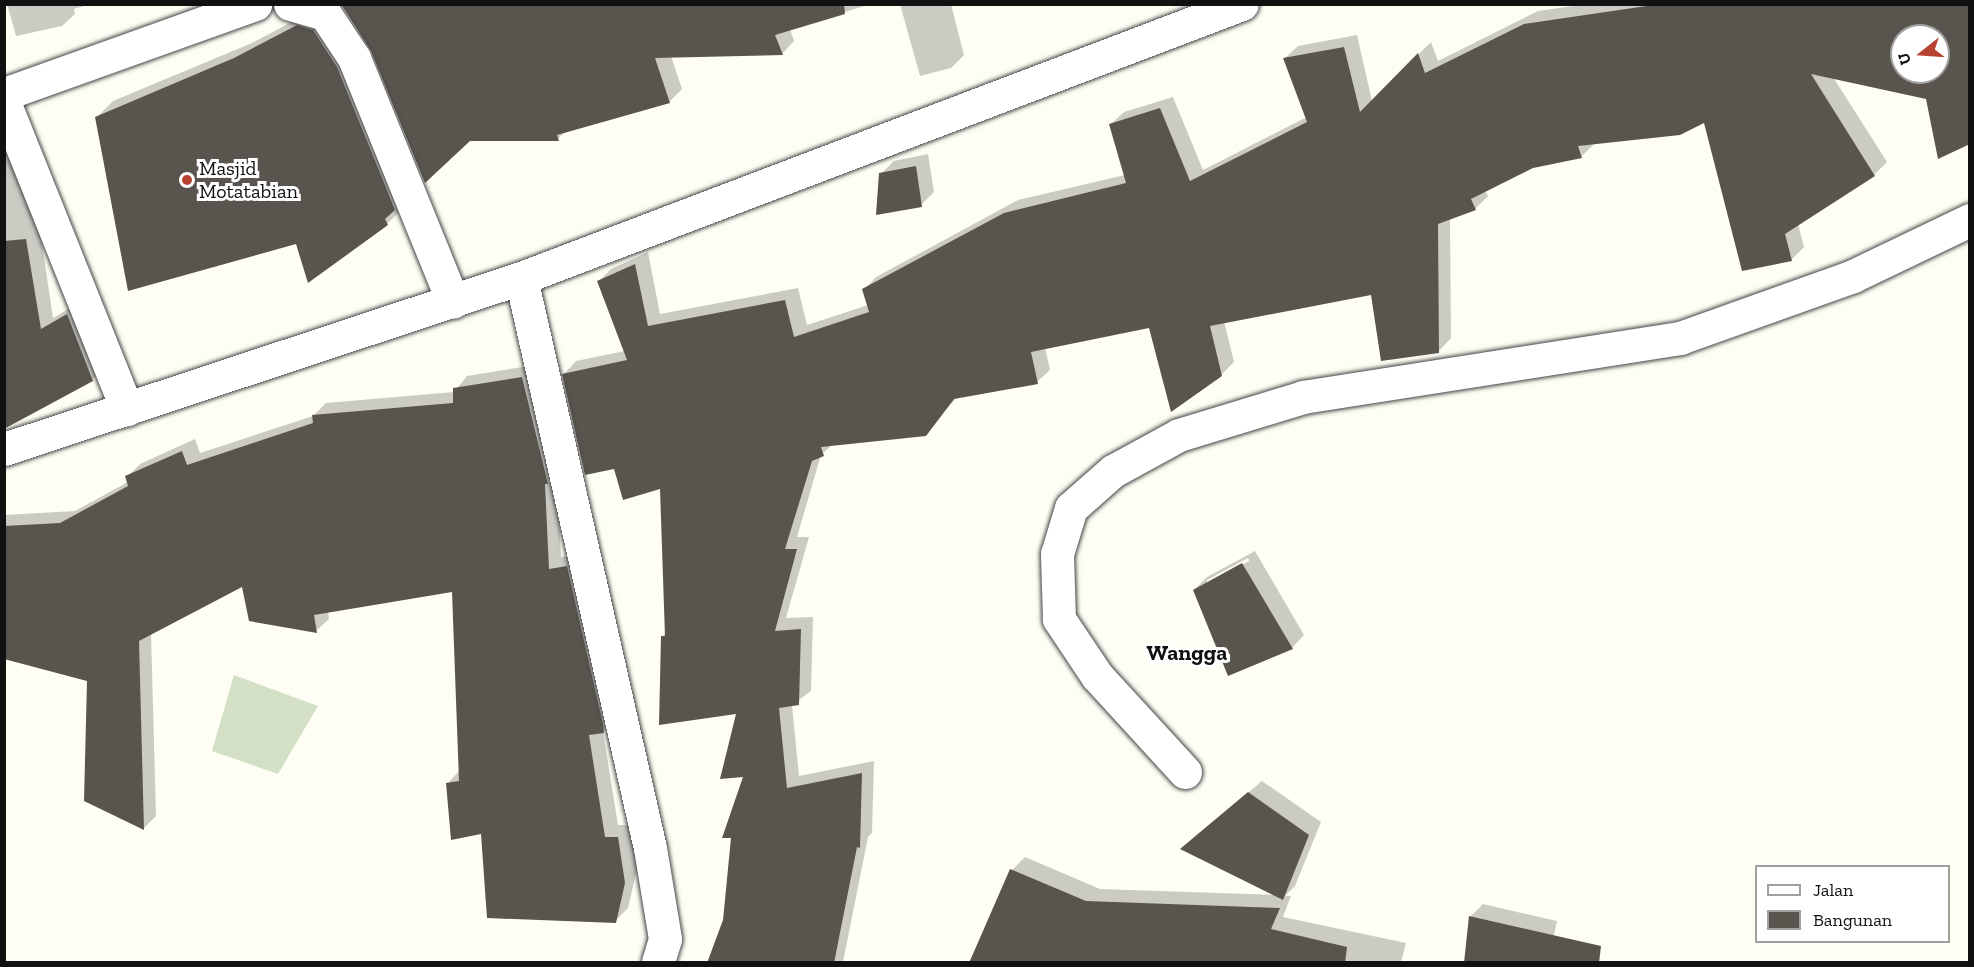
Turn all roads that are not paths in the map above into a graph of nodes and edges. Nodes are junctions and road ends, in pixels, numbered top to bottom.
1 (255, 4) edge
2 (290, 4) edge
3 (1242, 4) edge
4 (4, 94) edge
5 (4, 102) edge
6 (1970, 220) edge
7 (521, 278) junction
8 (453, 302) junction
9 (127, 409) junction
10 (4, 449) edge
11 (1185, 772) dead end
12 (658, 963) edge

1 - 4 street
2 - 8 street
3 - 7 street
5 - 9 street
6 - 11 street
7 - 8 street
7 - 12 street
8 - 9 street
9 - 10 street

